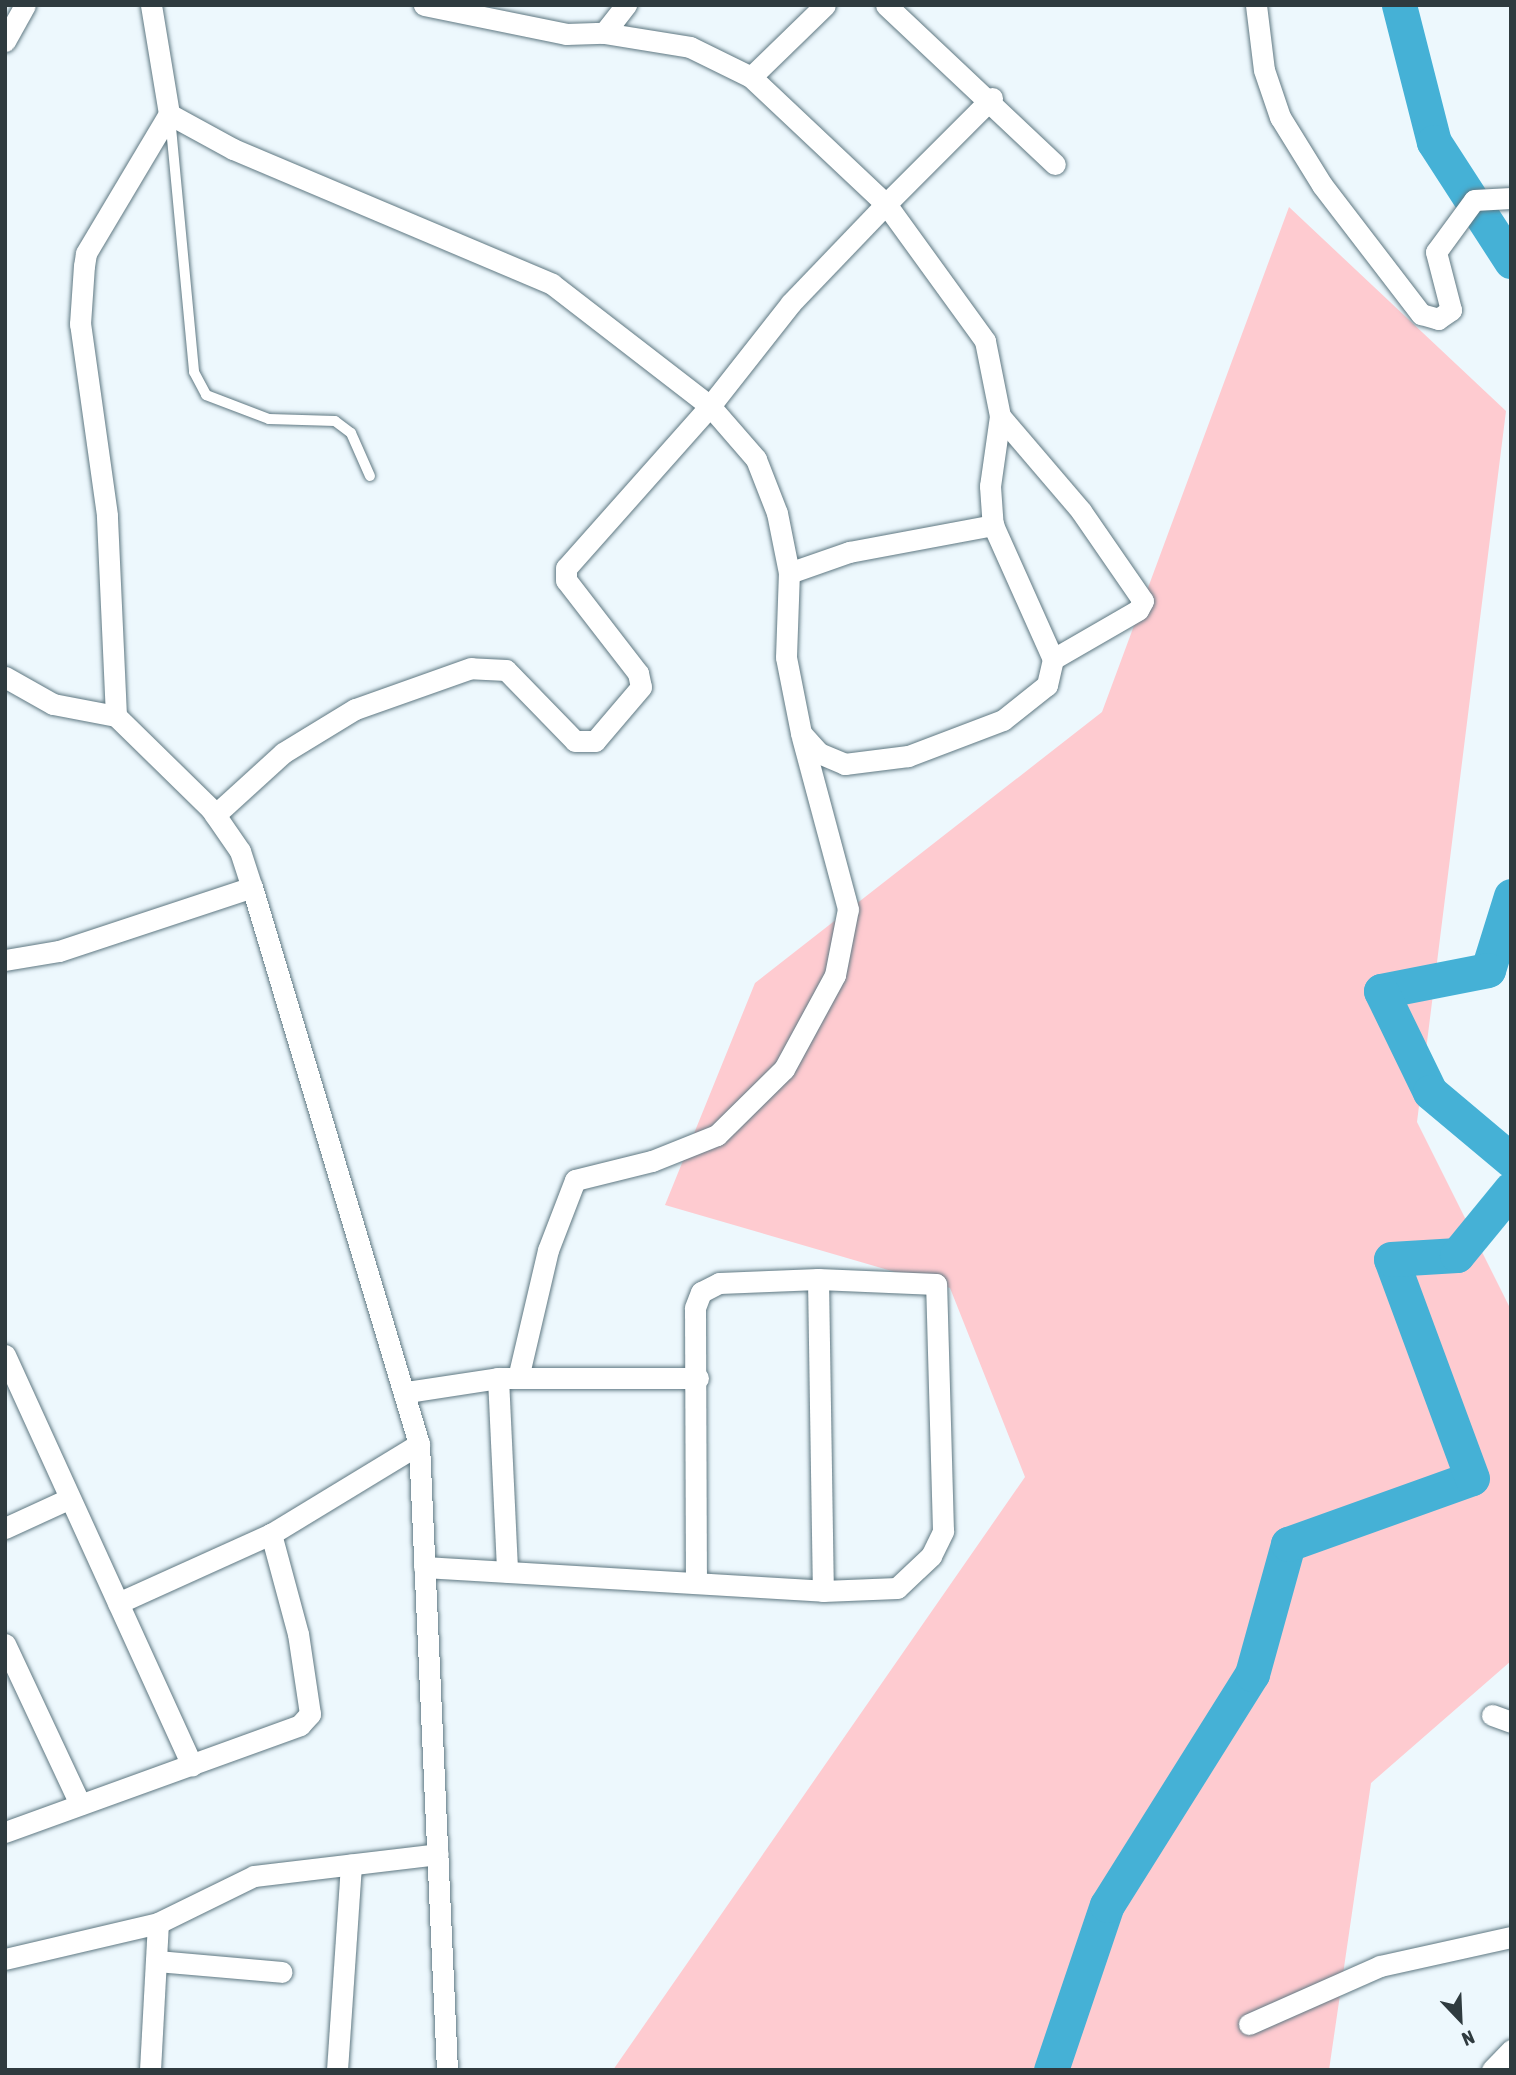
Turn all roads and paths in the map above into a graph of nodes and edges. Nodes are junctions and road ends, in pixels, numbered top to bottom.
1 (25, 5) edge
2 (151, 5) edge
3 (424, 5) edge
4 (626, 5) edge
5 (824, 5) edge
6 (886, 5) edge
7 (1256, 5) edge
8 (604, 33) junction
9 (5, 40) edge
10 (751, 77) junction
11 (992, 98) junction
12 (169, 114) junction
13 (1055, 164) dead end
14 (1511, 198) edge
15 (886, 204) junction
16 (710, 405) junction
17 (1000, 416) junction
18 (370, 476) dead end
19 (992, 525) junction
20 (789, 573) junction
21 (1053, 659) junction
22 (5, 677) edge
23 (116, 716) junction
24 (801, 733) junction
25 (215, 815) junction
26 (252, 887) junction
27 (5, 960) edge
28 (818, 1279) junction
29 (5, 1355) edge
30 (508, 1378) junction
31 (698, 1378) junction
32 (407, 1392) junction
33 (419, 1444) junction
34 (68, 1499) junction
35 (5, 1528) edge
36 (271, 1534) junction
37 (424, 1567) junction
38 (507, 1572) junction
39 (696, 1583) junction
40 (823, 1591) junction
41 (118, 1603) junction
42 (5, 1644) edge
43 (192, 1765) junction
44 (80, 1804) junction
45 (5, 1832) edge
46 (438, 1854) junction
47 (351, 1864) junction
48 (158, 1923) junction
49 (1511, 1937) edge
50 (5, 1959) edge
51 (157, 1961) junction
52 (282, 1972) dead end
53 (1249, 2024) dead end
54 (1511, 2050) edge
55 (150, 2070) edge
56 (337, 2070) edge
57 (447, 2070) edge
58 (1492, 2070) edge

1 - 9 street
2 - 12 street
3 - 8 street
4 - 8 street
5 - 10 street
6 - 11 street
7 - 14 street
8 - 10 street
10 - 15 street
11 - 13 street
11 - 15 street
12 - 16 street
12 - 18 lane
12 - 23 street
15 - 16 street
15 - 17 street
16 - 20 street
16 - 25 street
17 - 19 street
17 - 21 street
19 - 20 street
19 - 21 street
20 - 24 street
21 - 24 street
22 - 23 street
23 - 25 street
24 - 30 street
25 - 26 street
26 - 27 street
26 - 32 street
28 - 31 street
28 - 40 street
28 - 40 street
29 - 34 street
30 - 31 street
30 - 32 street
30 - 38 street
31 - 39 street
32 - 33 street
33 - 36 street
33 - 37 street
34 - 35 street
34 - 41 street
36 - 41 street
36 - 43 street
37 - 38 street
37 - 46 street
38 - 39 street
39 - 40 street
41 - 43 street
42 - 44 street
43 - 44 street
44 - 45 street
46 - 47 street
46 - 57 street
47 - 48 street
47 - 56 street
48 - 50 street
48 - 51 street
49 - 53 street
51 - 52 street
51 - 55 street
54 - 58 street

